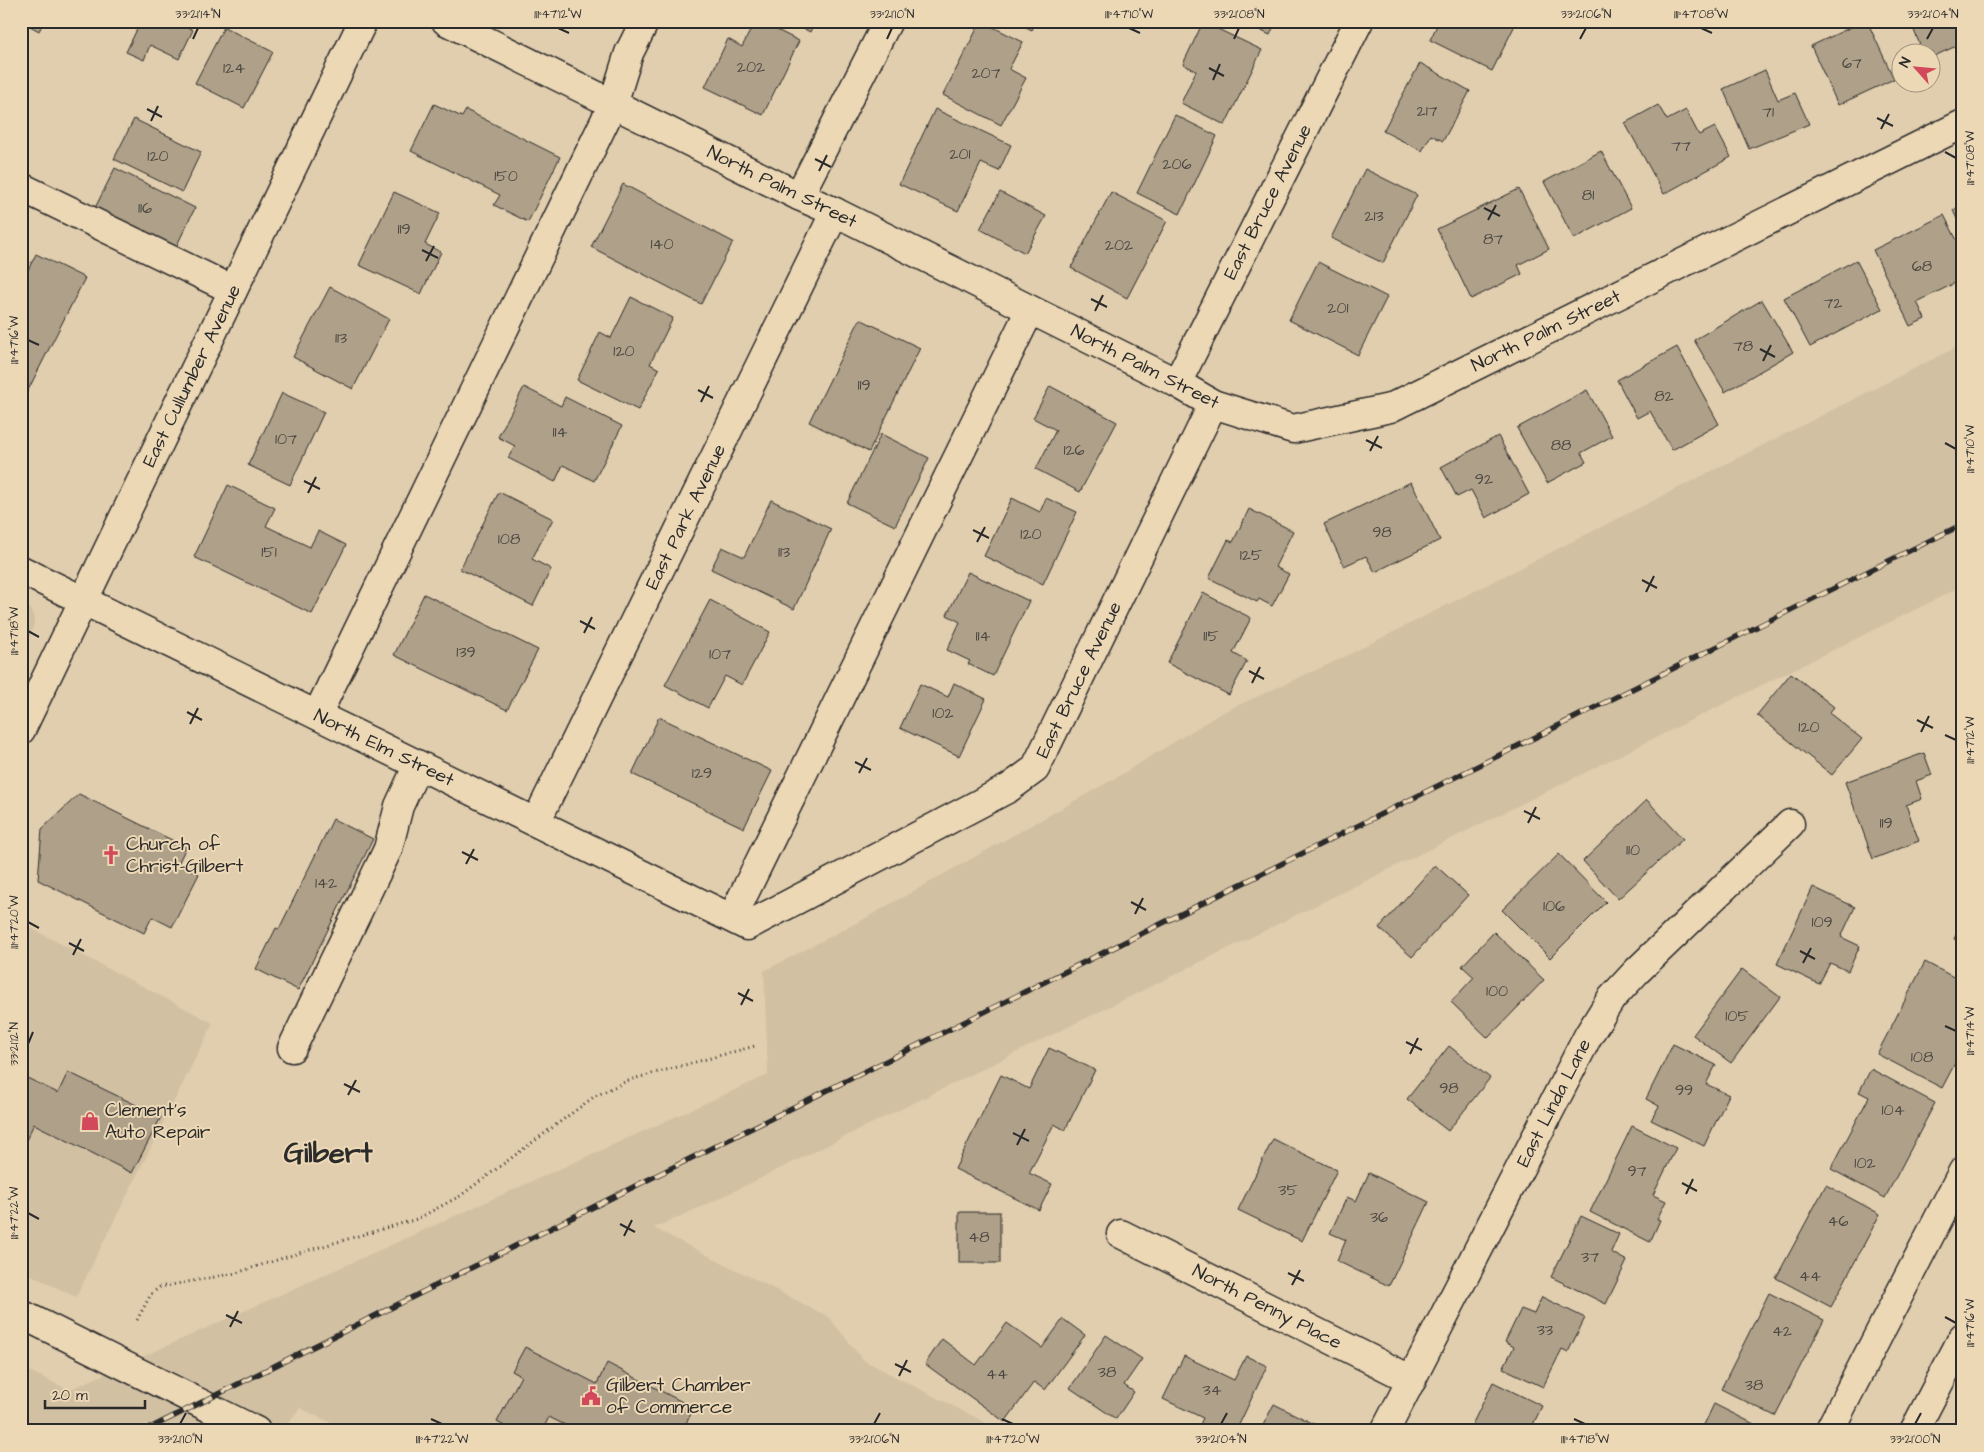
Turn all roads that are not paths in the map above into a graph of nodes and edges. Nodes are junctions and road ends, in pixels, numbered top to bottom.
1 (363, 21) edge
2 (446, 21) edge
3 (645, 21) edge
4 (888, 21) edge
5 (1359, 21) edge
6 (613, 104) junction
7 (1963, 124) edge
8 (21, 187) edge
9 (799, 196) junction
10 (835, 212) junction
11 (233, 290) junction
12 (1030, 310) junction
13 (1177, 383) junction
14 (1214, 404) junction
15 (21, 570) edge
16 (84, 601) junction
17 (318, 715) junction
18 (21, 730) edge
19 (418, 764) junction
20 (536, 822) junction
21 (1790, 824) dead end
22 (740, 922) junction
23 (292, 1048) dead end
24 (1963, 1171) edge
25 (1121, 1234) dead end
26 (21, 1314) edge
27 (1963, 1337) edge
28 (1412, 1380) junction
29 (256, 1431) edge
30 (1385, 1431) edge
31 (1829, 1431) edge
32 (1914, 1431) edge

1 - 11 street, East Cullumber Avenue
2 - 6 street, North Palm Street
3 - 6 street
4 - 9 street
5 - 13 street, East Bruce Avenue
6 - 9 street, North Palm Street
6 - 17 street
7 - 14 street, North Palm Street
8 - 11 street
9 - 10 street, North Palm Street
10 - 12 street, North Palm Street
10 - 20 street, East Park Avenue
11 - 16 street, East Cullumber Avenue
12 - 13 street, North Palm Street
12 - 22 street
13 - 14 street, North Palm Street
14 - 22 street, East Bruce Avenue
15 - 16 street, North Elm Street
16 - 17 street, North Elm Street
16 - 18 street, East Cullumber Avenue
17 - 19 street, North Elm Street
19 - 20 street, North Elm Street
19 - 23 street
20 - 22 street, North Elm Street
21 - 28 street, East Linda Lane
24 - 31 street
25 - 28 street, North Penny Place
26 - 29 street
27 - 32 street
28 - 30 street, East Linda Lane

